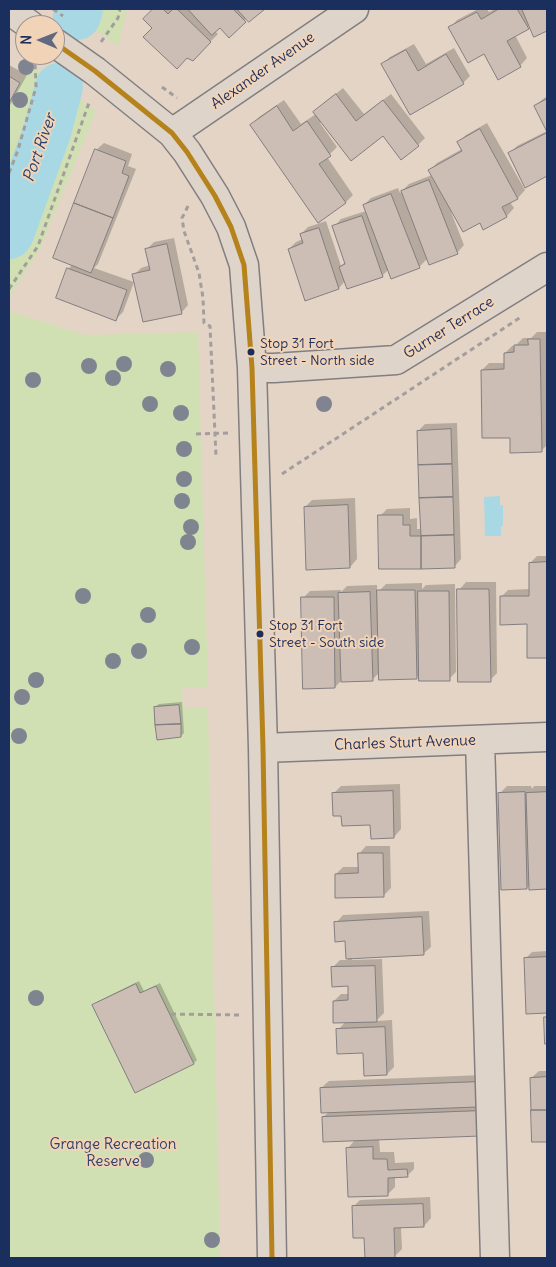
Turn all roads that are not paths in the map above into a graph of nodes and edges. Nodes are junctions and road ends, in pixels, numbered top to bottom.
1 (354, 9) edge
2 (65, 59) edge
3 (172, 133) junction
4 (547, 267) edge
5 (252, 368) junction
6 (547, 737) edge
7 (480, 740) junction
8 (263, 748) junction
9 (272, 1258) edge
10 (495, 1258) edge

1 - 3 street, Alexander Avenue
2 - 3 street
3 - 5 street
4 - 5 street, Gurner Terrace
5 - 8 street
6 - 7 street, Charles Sturt Avenue
7 - 8 street, Charles Sturt Avenue
7 - 10 street
8 - 9 street

